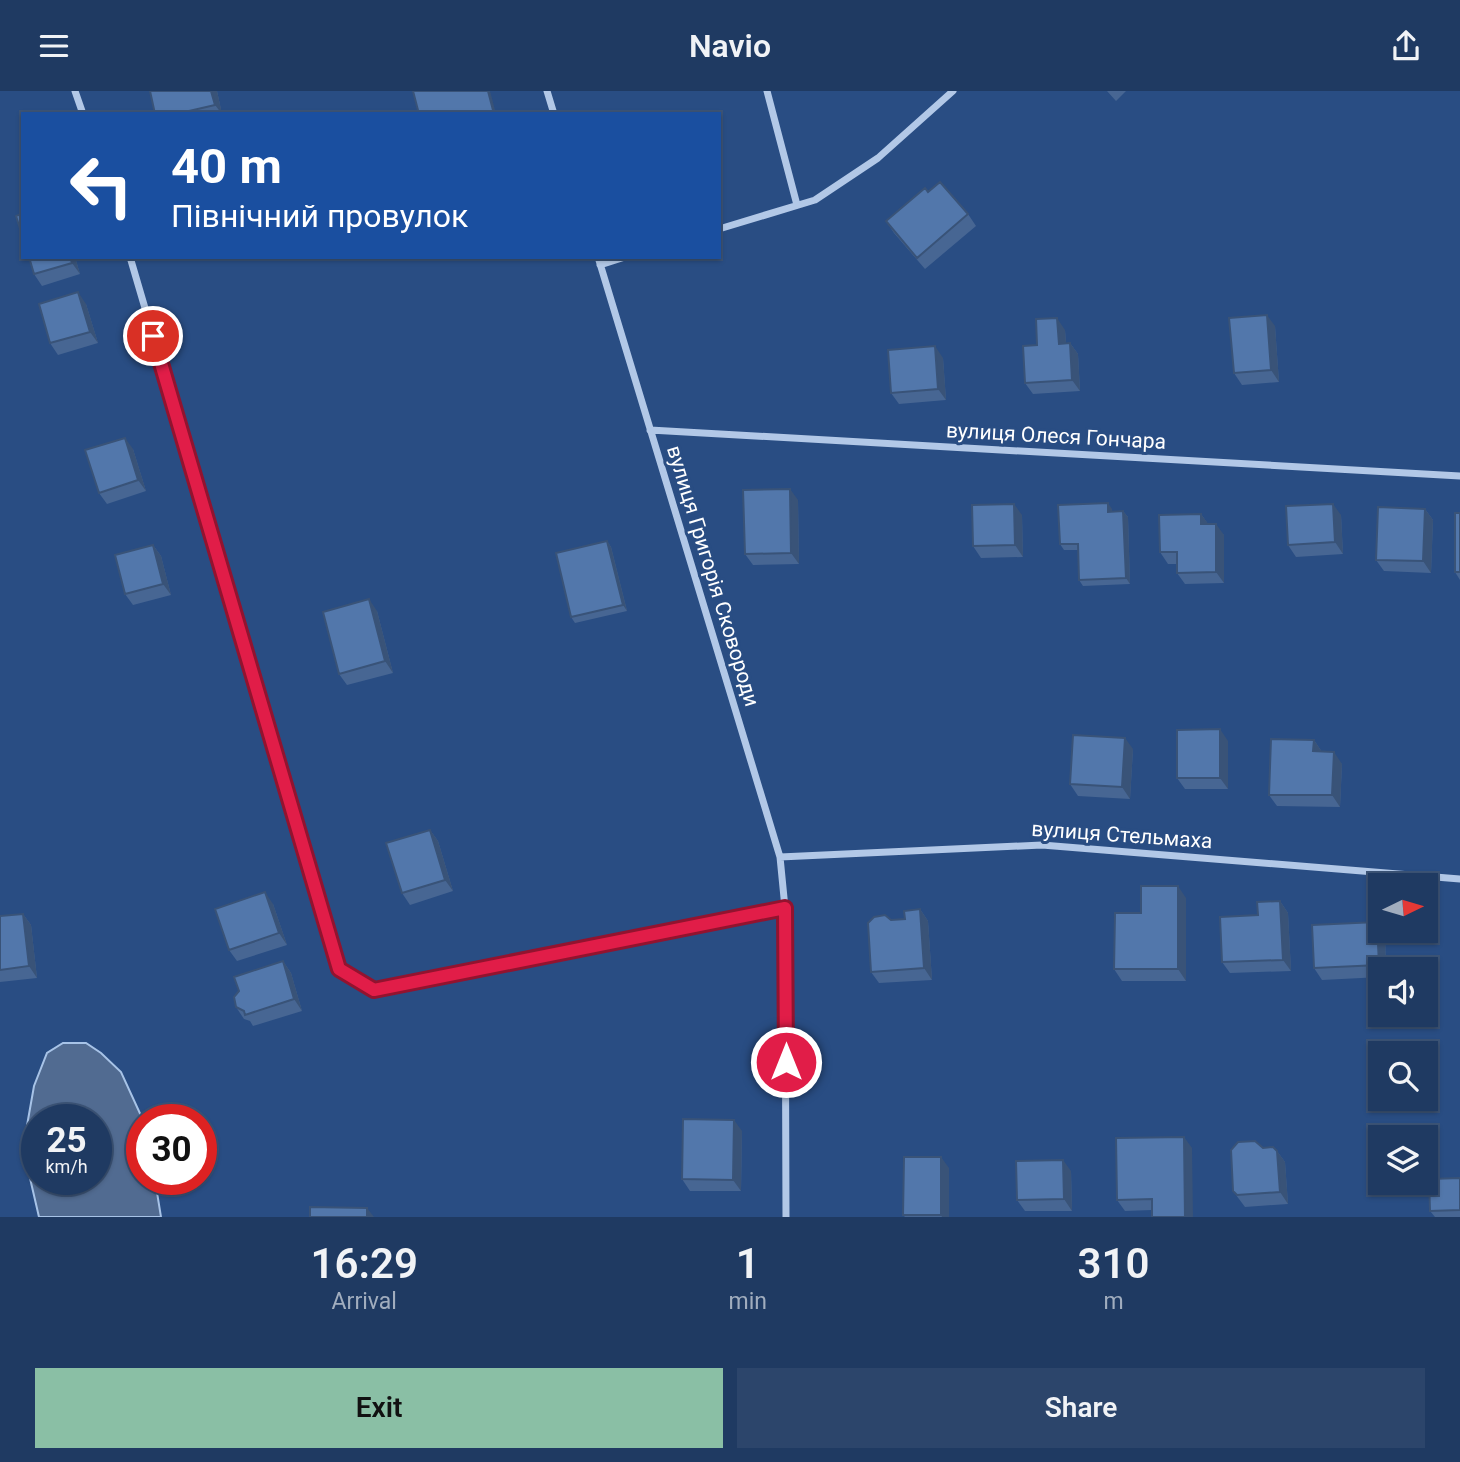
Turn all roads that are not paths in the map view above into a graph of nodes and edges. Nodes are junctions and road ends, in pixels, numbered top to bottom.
1 (75, 91) edge
2 (547, 91) edge
3 (767, 91) edge
4 (953, 91) edge
5 (82, 112) edge
6 (553, 112) edge
7 (797, 205) junction
8 (721, 228) edge
9 (131, 259) edge
10 (599, 261) edge
11 (650, 430) junction
12 (1460, 477) edge
13 (780, 856) junction
14 (1460, 879) edge
15 (785, 908) junction
16 (786, 1217) edge

1 - 5 street
2 - 6 street
3 - 7 street
4 - 7 street
7 - 8 street
9 - 15 street
10 - 11 street, вулиця Григорія Сковороди
11 - 12 street, вулиця Олеся Гончара
11 - 13 street, вулиця Григорія Сковороди
13 - 14 street, вулиця Стельмаха
13 - 15 street, вулиця Григорія Сковороди
15 - 16 street, вулиця Григорія Сковороди

